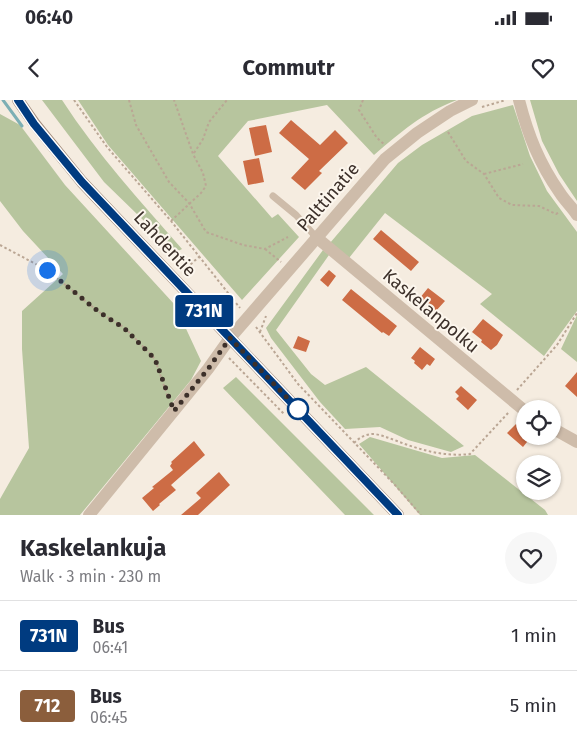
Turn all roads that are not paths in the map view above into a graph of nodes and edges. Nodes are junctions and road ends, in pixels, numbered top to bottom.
1 (18, 100) edge
2 (519, 100) edge
3 (476, 104) edge
4 (273, 196) dead end
5 (574, 211) edge
6 (316, 237) junction
7 (230, 338) junction
8 (516, 405) edge
9 (561, 433) edge
10 (577, 442) edge
11 (89, 515) edge
12 (398, 515) edge

1 - 7 main road, Lahdentie
2 - 5 street
3 - 6 street, Palttinatie
4 - 6 lane
6 - 7 street, Palttinatie
6 - 8 street, Kaskelanpolku
7 - 11 street, Palttinatie
7 - 12 main road, Lahdentie
9 - 10 street

